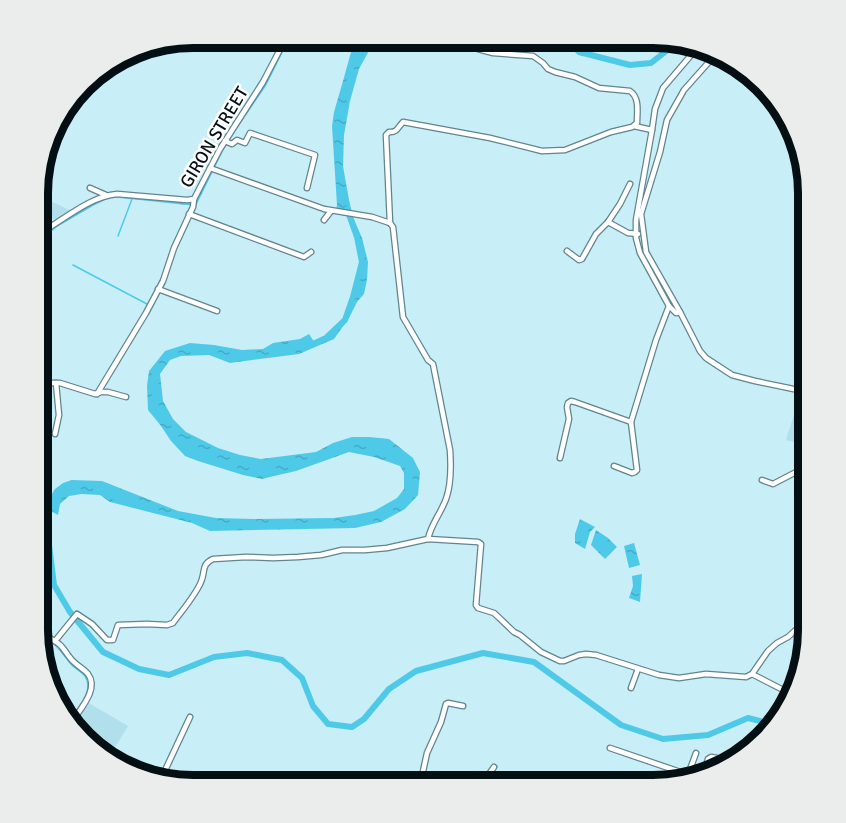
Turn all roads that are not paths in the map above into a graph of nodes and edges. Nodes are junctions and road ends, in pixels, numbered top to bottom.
1 (283, 48) edge
2 (478, 49) dead end
3 (692, 54) edge
4 (711, 60) edge
5 (634, 126) junction
6 (652, 130) junction
7 (231, 132) junction
8 (237, 136) dead end
9 (226, 141) junction
10 (648, 149) junction
11 (660, 152) junction
12 (212, 168) junction
13 (630, 184) dead end
14 (90, 188) dead end
15 (307, 188) dead end
16 (106, 195) junction
17 (193, 203) junction
18 (333, 211) junction
19 (189, 214) junction
20 (324, 220) dead end
21 (608, 222) junction
22 (390, 223) junction
23 (49, 228) edge
24 (636, 234) junction
25 (643, 234) junction
26 (567, 251) dead end
27 (311, 252) dead end
28 (158, 289) junction
29 (669, 306) junction
30 (217, 311) dead end
31 (680, 312) junction
32 (48, 383) edge
33 (56, 383) junction
34 (798, 390) edge
35 (97, 394) junction
36 (126, 398) dead end
37 (631, 422) junction
38 (55, 434) dead end
39 (560, 458) dead end
40 (614, 466) dead end
41 (798, 471) edge
42 (762, 480) dead end
43 (428, 539) junction
44 (798, 628) edge
45 (48, 637) edge
46 (55, 641) junction
47 (638, 669) junction
48 (752, 674) junction
49 (631, 688) dead end
50 (784, 691) edge
51 (463, 706) dead end
52 (76, 715) edge
53 (190, 717) dead end
54 (610, 748) dead end
55 (696, 753) dead end
56 (720, 758) edge
57 (706, 765) edge
58 (494, 766) dead end
59 (690, 770) edge
60 (164, 772) edge
61 (680, 772) edge
62 (422, 775) edge
63 (488, 775) edge

1 - 7 street, GIRON STREET
2 - 5 street
3 - 6 street
4 - 11 street
5 - 6 street
5 - 22 street
6 - 10 street
7 - 8 street
7 - 9 street, GIRON STREET
9 - 12 street, GIRON STREET
9 - 15 street
10 - 11 street
10 - 24 street
11 - 25 street
12 - 17 street, GIRON STREET
12 - 18 street
13 - 21 street
14 - 16 street
16 - 17 street, GIRON STREET
16 - 23 street, GIRON STREET
17 - 19 street
18 - 20 street
18 - 22 street
19 - 27 street
19 - 28 street
21 - 24 street
21 - 26 street
22 - 43 street
24 - 25 street
24 - 29 street
25 - 31 street
28 - 30 street
28 - 35 street
29 - 31 street
29 - 37 street
31 - 34 street
32 - 33 street
33 - 35 street
33 - 38 street
35 - 36 street
37 - 39 street
37 - 40 street
41 - 42 street
43 - 46 street
43 - 47 street
44 - 48 street
45 - 46 street
46 - 52 street
47 - 48 street
47 - 49 street
48 - 50 street
51 - 62 street
53 - 60 street
54 - 61 street
55 - 59 street
56 - 57 street
58 - 63 street

